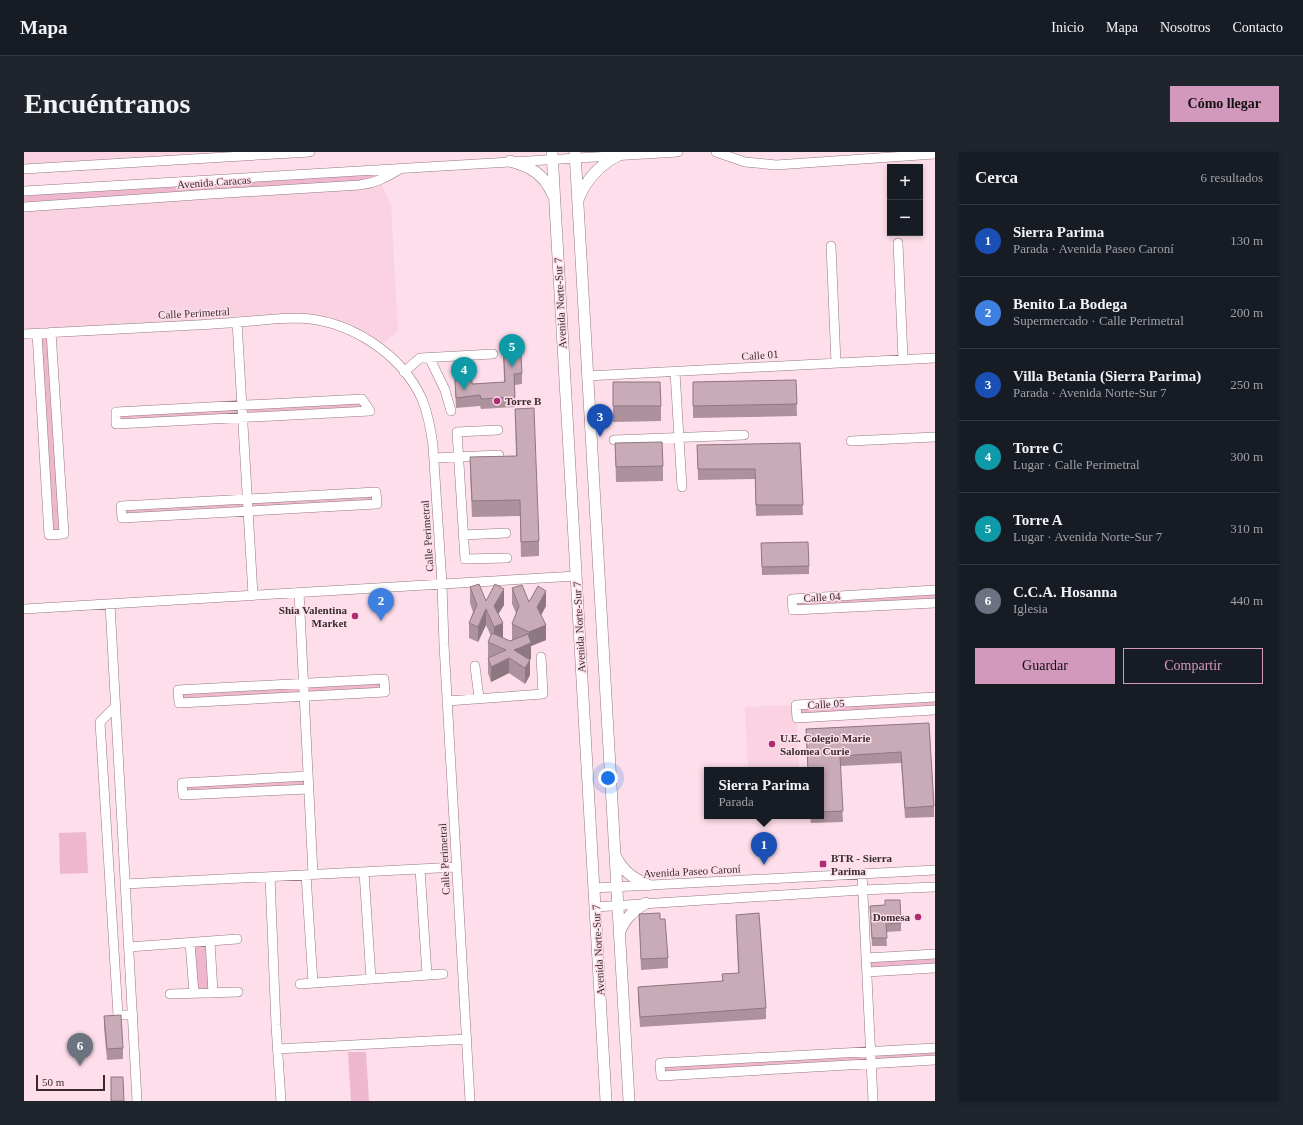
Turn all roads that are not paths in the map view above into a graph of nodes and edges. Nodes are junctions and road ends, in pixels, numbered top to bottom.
1 (310, 152) edge
2 (678, 152) edge
3 (716, 152) edge
4 (935, 154) edge
5 (552, 155) edge
6 (575, 155) edge
7 (619, 155) junction
8 (510, 162) junction
9 (402, 168) junction
10 (24, 169) edge
11 (24, 191) edge
12 (555, 199) junction
13 (577, 203) junction
14 (24, 207) edge
15 (898, 243) dead end
16 (831, 246) dead end
17 (236, 322) junction
18 (51, 332) junction
19 (37, 333) junction
20 (24, 334) edge
21 (493, 354) dead end
22 (429, 357) junction
23 (935, 358) edge
24 (903, 359) junction
25 (836, 363) junction
26 (404, 372) junction
27 (675, 372) junction
28 (587, 376) junction
29 (242, 405) junction
30 (451, 411) dead end
31 (242, 417) junction
32 (498, 430) dead end
33 (744, 435) dead end
34 (58, 436) junction
35 (43, 437) junction
36 (935, 437) edge
37 (679, 438) junction
38 (614, 440) dead end
39 (851, 441) dead end
40 (499, 455) edge
41 (458, 457) junction
42 (434, 458) junction
43 (682, 488) dead end
44 (247, 498) junction
45 (248, 511) junction
46 (506, 534) dead end
47 (463, 535) junction
48 (507, 558) dead end
49 (576, 576) junction
50 (442, 584) junction
51 (935, 590) edge
52 (299, 592) junction
53 (253, 595) junction
54 (935, 603) edge
55 (110, 604) junction
56 (24, 609) edge
57 (541, 657) dead end
58 (475, 666) dead end
59 (304, 684) junction
60 (304, 696) junction
61 (935, 697) edge
62 (479, 698) junction
63 (447, 701) junction
64 (116, 706) junction
65 (935, 710) edge
66 (308, 776) junction
67 (309, 789) junction
68 (614, 851) junction
69 (456, 867) junction
70 (420, 869) junction
71 (935, 870) edge
72 (364, 872) junction
73 (862, 874) junction
74 (310, 875) junction
75 (270, 877) junction
76 (125, 884) junction
77 (648, 885) junction
78 (616, 886) junction
79 (935, 887) edge
80 (594, 888) junction
81 (862, 890) junction
82 (646, 904) junction
83 (618, 905) junction
84 (595, 907) junction
85 (619, 934) junction
86 (237, 940) dead end
87 (210, 941) junction
88 (190, 943) junction
89 (129, 947) junction
90 (935, 954) edge
91 (866, 958) junction
92 (935, 968) edge
93 (867, 972) junction
94 (443, 974) dead end
95 (427, 975) junction
96 (371, 979) junction
97 (312, 983) junction
98 (300, 984) dead end
99 (238, 992) dead end
100 (213, 993) junction
101 (170, 994) dead end
102 (194, 994) junction
103 (133, 1015) junction
104 (466, 1039) junction
105 (935, 1048) edge
106 (278, 1049) junction
107 (871, 1051) junction
108 (935, 1060) edge
109 (871, 1064) junction
110 (138, 1101) edge
111 (281, 1101) edge
112 (470, 1101) edge
113 (606, 1101) edge
114 (628, 1101) edge
115 (873, 1101) edge

1 - 10 street
2 - 7 street, Avenida Caracas
3 - 4 street
5 - 6 street, Avenida Caracas
5 - 8 street, Avenida Caracas
5 - 12 main road, Avenida Norte-Sur 7
6 - 7 street, Avenida Caracas
6 - 13 main road, Avenida Norte-Sur 7
7 - 13 main road
8 - 9 street, Avenida Caracas
8 - 12 main road
9 - 11 street, Avenida Caracas
9 - 14 street, Avenida Caracas
12 - 49 main road, Avenida Norte-Sur 7
13 - 28 main road, Avenida Norte-Sur 7
15 - 24 street
16 - 25 street
17 - 18 street, Calle Perimetral
17 - 26 street, Calle Perimetral
17 - 29 street
18 - 19 street, Calle Perimetral
18 - 34 street
19 - 20 street, Calle Perimetral
19 - 35 street
21 - 22 street
22 - 26 street
22 - 30 street
23 - 24 street, Calle 01
24 - 25 street, Calle 01
25 - 27 street, Calle 01
26 - 42 street, Calle Perimetral
27 - 28 street, Calle 01
27 - 37 street
28 - 68 main road, Avenida Norte-Sur 7
29 - 31 street
29 - 31 street
29 - 31 street
31 - 44 street
32 - 41 street
33 - 37 street
34 - 35 street
34 - 35 street
36 - 39 street
37 - 38 street
37 - 43 street
40 - 41 street
41 - 42 street
41 - 47 street
42 - 50 street, Calle Perimetral
44 - 45 street
44 - 45 street
44 - 45 street
45 - 53 street
46 - 47 street
47 - 48 street
49 - 50 street
49 - 80 main road, Avenida Norte-Sur 7
50 - 52 street
50 - 63 street, Calle Perimetral
51 - 54 street, Calle 04
52 - 53 street
52 - 59 street
53 - 55 street
55 - 56 street
55 - 64 street
57 - 62 street
58 - 62 street
59 - 60 street
59 - 60 street
59 - 60 street
60 - 66 street
61 - 65 street, Calle 05
62 - 63 street
63 - 69 street, Calle Perimetral
64 - 76 street
64 - 103 street
66 - 67 street
66 - 67 street
67 - 74 street
68 - 77 main road
68 - 78 main road, Avenida Norte-Sur 7
69 - 70 street
69 - 104 street, Calle Perimetral
70 - 72 street
70 - 95 street
71 - 73 street, Avenida Paseo Caroní
72 - 74 street
72 - 96 street
73 - 77 street, Avenida Paseo Caroní
73 - 81 street
74 - 75 street
74 - 97 street
75 - 76 street
75 - 106 street
76 - 89 street
77 - 78 street, Avenida Paseo Caroní
78 - 80 street, Avenida Paseo Caroní
78 - 83 main road, Avenida Norte-Sur 7
79 - 81 street
80 - 84 main road, Avenida Norte-Sur 7
81 - 82 street
81 - 91 street
82 - 83 street
82 - 85 main road
83 - 84 street
83 - 85 main road, Avenida Norte-Sur 7
84 - 113 main road, Avenida Norte-Sur 7
85 - 114 main road, Avenida Norte-Sur 7
86 - 87 street
87 - 88 street
87 - 100 street
88 - 89 street
88 - 102 street
89 - 103 street
90 - 91 street
91 - 93 street
92 - 93 street
93 - 107 street
94 - 95 street
95 - 96 street
96 - 97 street
97 - 98 street
99 - 100 street
100 - 102 street
101 - 102 street
103 - 110 street
104 - 106 street
104 - 112 street, Calle Perimetral
105 - 107 street
106 - 111 street
107 - 109 street
107 - 109 street
108 - 109 street
109 - 115 street

